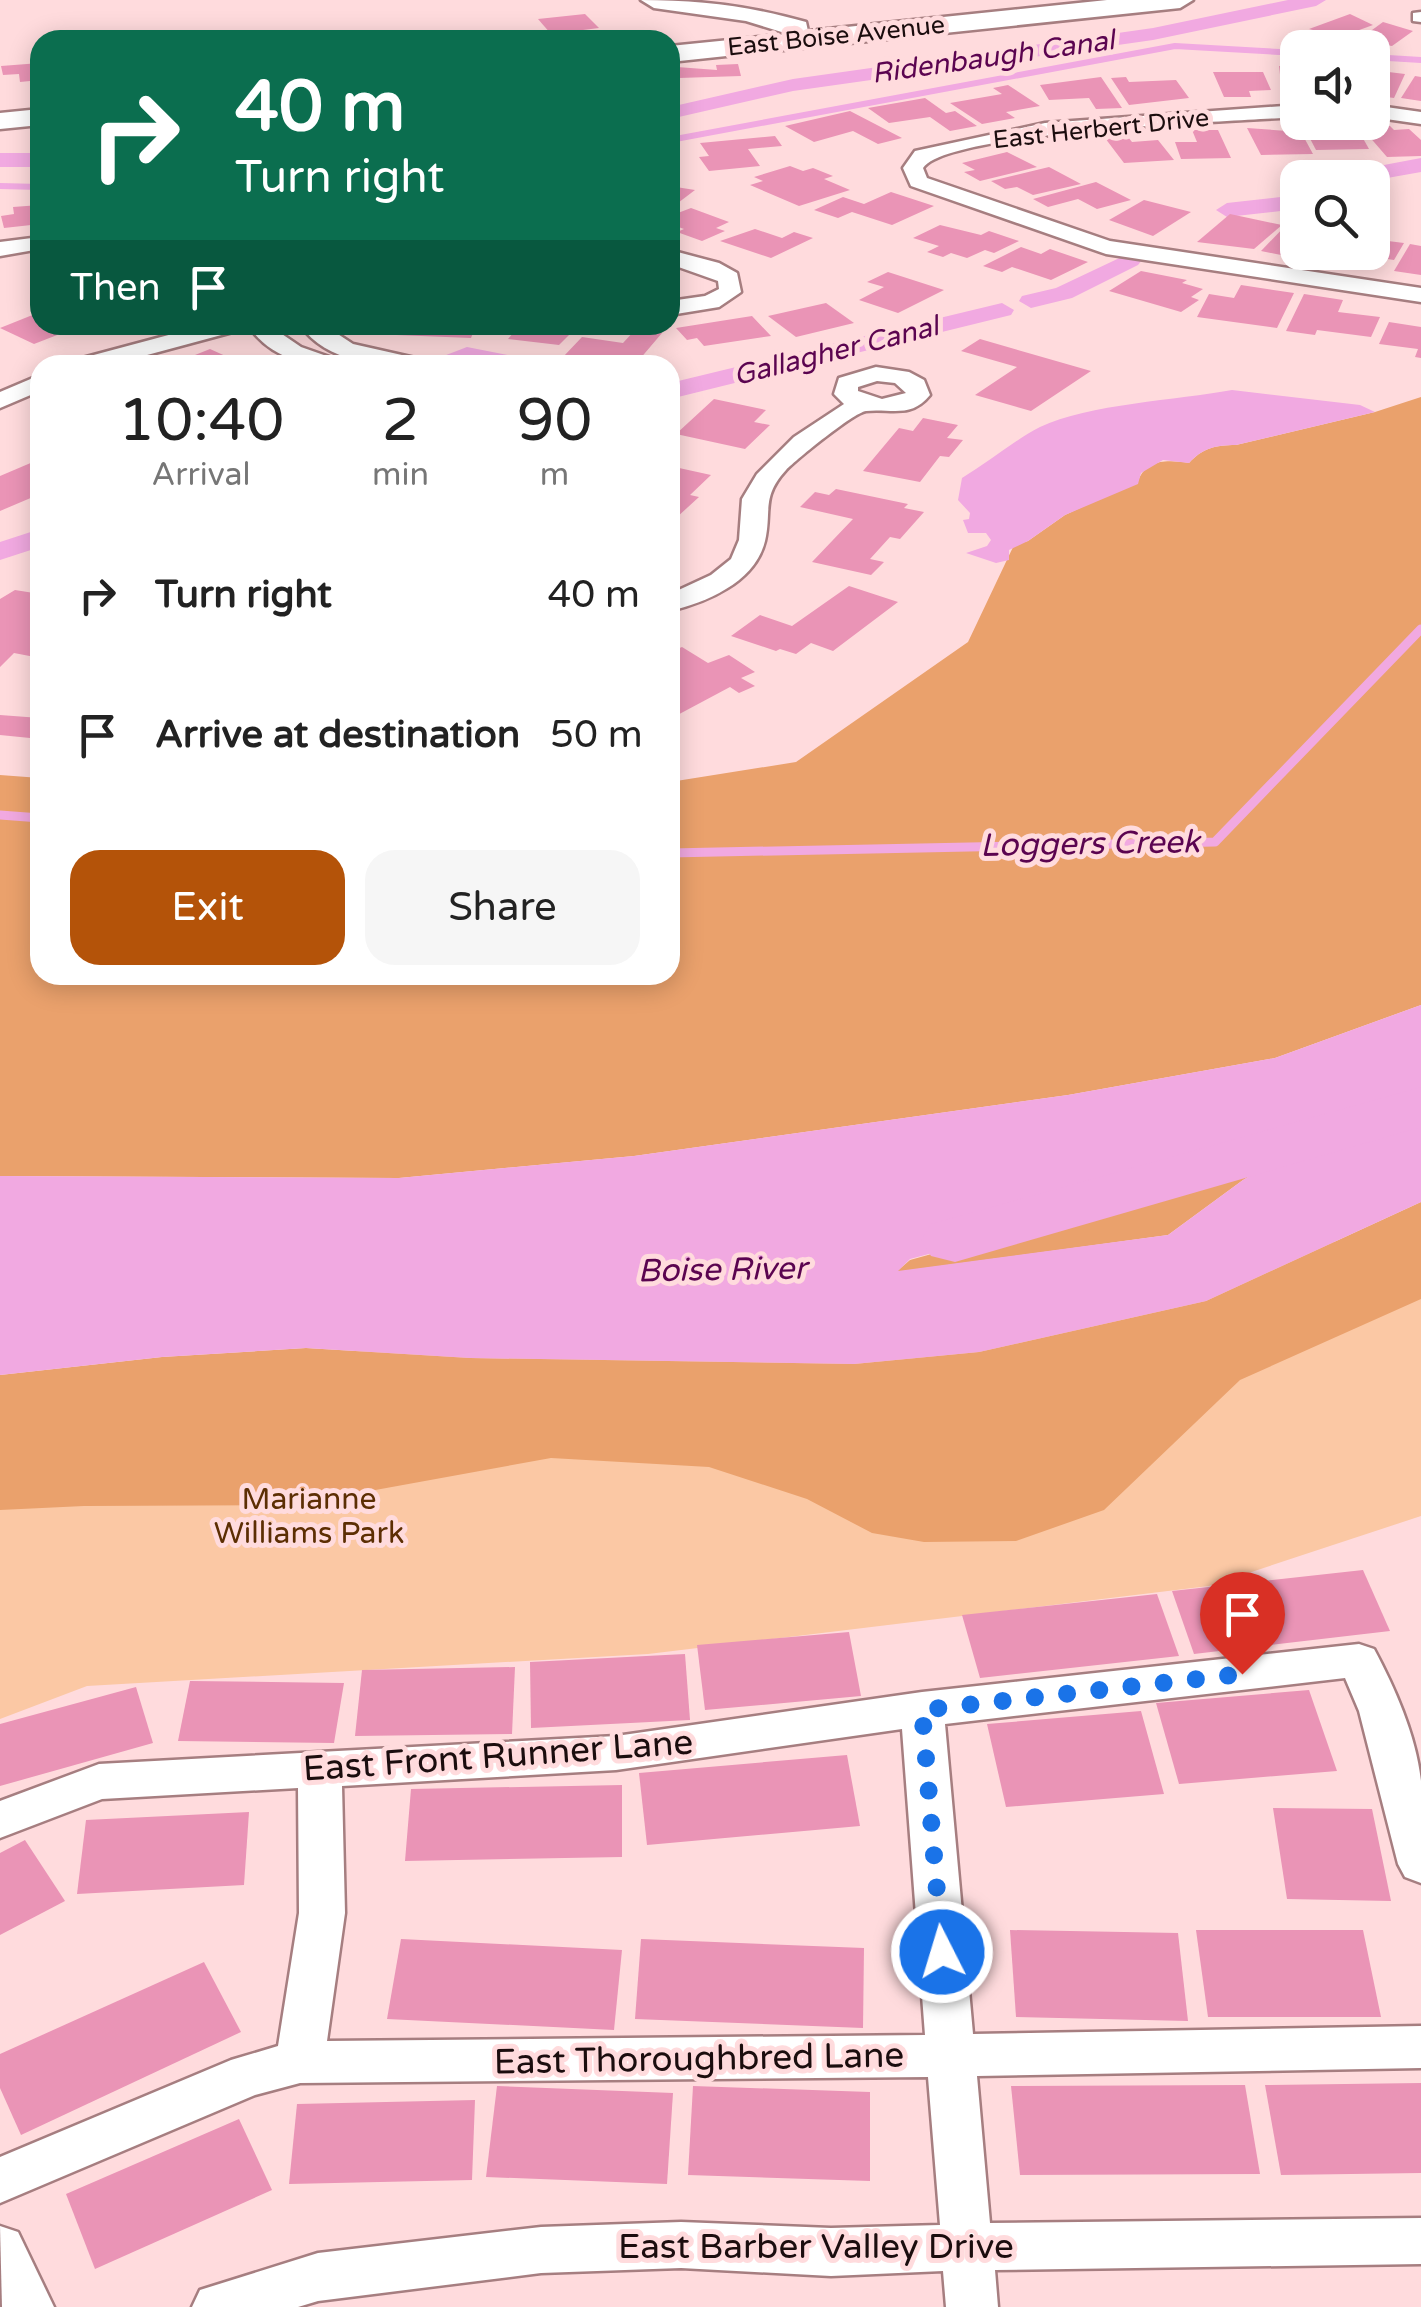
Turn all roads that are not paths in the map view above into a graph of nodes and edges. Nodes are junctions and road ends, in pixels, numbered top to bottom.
1 (654, 0) edge
2 (1180, 0) edge
3 (750, 14) junction
4 (820, 38) junction
5 (736, 47) junction
6 (680, 53) edge
7 (1280, 112) edge
8 (1390, 114) edge
9 (1421, 118) edge
10 (30, 119) edge
11 (0, 122) edge
12 (30, 244) edge
13 (0, 249) edge
14 (680, 259) edge
15 (1421, 295) edge
16 (680, 306) edge
17 (195, 335) edge
18 (268, 335) edge
19 (318, 335) edge
20 (120, 355) edge
21 (302, 355) edge
22 (370, 355) edge
23 (30, 387) edge
24 (0, 401) edge
25 (861, 403) dead end
26 (680, 599) edge
27 (922, 1710) junction
28 (320, 1770) junction
29 (0, 1820) edge
30 (1421, 1864) edge
31 (1421, 2047) edge
32 (951, 2055) junction
33 (300, 2062) junction
34 (0, 2180) edge
35 (1421, 2241) edge
36 (968, 2247) junction
37 (0, 2249) edge
38 (28, 2307) edge
39 (218, 2307) edge
40 (972, 2307) edge

1 - 3 street
2 - 4 street, East Boise Avenue
3 - 4 street
3 - 5 street
4 - 5 street, East Boise Avenue
5 - 6 street, East Boise Avenue
7 - 15 street, East Herbert Drive
8 - 9 street
10 - 11 street
12 - 13 street
14 - 16 street
17 - 20 street
18 - 21 street
19 - 22 street
23 - 24 street
25 - 26 street
27 - 28 street, East Front Runner Lane
27 - 30 street, East Front Runner Lane
27 - 32 street
28 - 29 street, East Front Runner Lane
28 - 33 street
31 - 32 street, East Thoroughbred Lane
32 - 33 street, East Thoroughbred Lane
32 - 36 street
33 - 34 street, East Thoroughbred Lane
35 - 36 street, East Barber Valley Drive
36 - 39 street, East Barber Valley Drive
36 - 40 street
37 - 38 street

